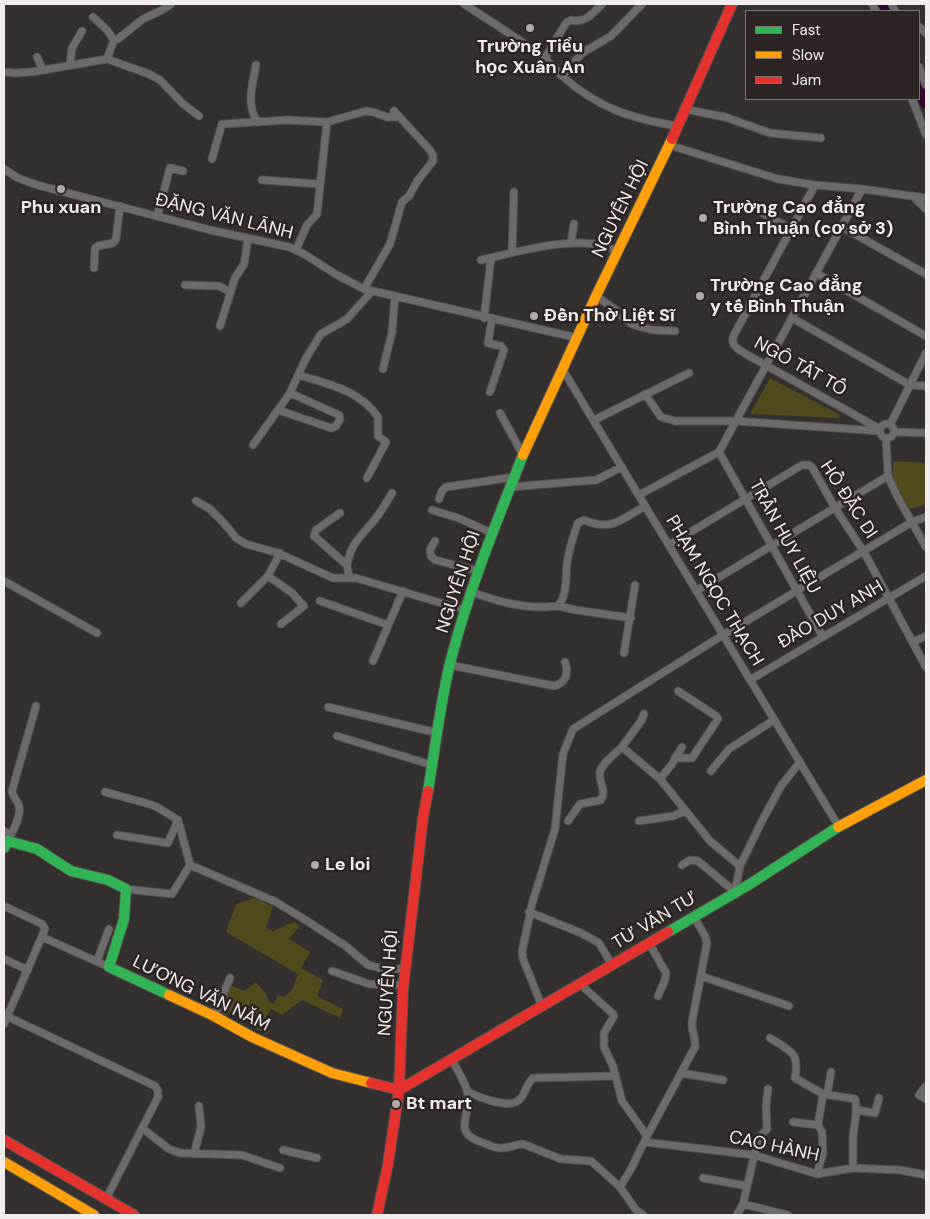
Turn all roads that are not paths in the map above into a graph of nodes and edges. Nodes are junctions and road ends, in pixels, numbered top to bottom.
1 (171, 4) edge
2 (464, 4) edge
3 (602, 4) edge
4 (642, 4) edge
5 (732, 4) edge
6 (93, 17) dead end
7 (82, 31) dead end
8 (114, 40) junction
9 (37, 57) dead end
10 (545, 58) junction
11 (107, 59) junction
12 (70, 64) junction
13 (256, 65) dead end
14 (43, 70) junction
15 (920, 70) edge
16 (4, 72) edge
17 (562, 76) junction
18 (926, 85) edge
19 (912, 100) edge
20 (684, 109) junction
21 (394, 111) dead end
22 (199, 116) dead end
23 (399, 117) junction
24 (258, 122) junction
25 (327, 122) junction
26 (676, 126) junction
27 (926, 135) edge
28 (821, 138) dead end
29 (669, 146) junction
30 (212, 159) dead end
31 (4, 169) edge
32 (183, 171) dead end
33 (262, 180) dead end
34 (319, 184) junction
35 (815, 185) junction
36 (862, 189) junction
37 (514, 192) dead end
38 (913, 196) junction
39 (926, 198) edge
40 (120, 206) junction
41 (926, 209) edge
42 (764, 214) dead end
43 (157, 216) junction
44 (574, 224) dead end
45 (842, 227) junction
46 (791, 230) junction
47 (248, 239) junction
48 (571, 243) junction
49 (296, 250) junction
50 (618, 252) junction
51 (512, 253) junction
52 (491, 258) junction
53 (481, 260) dead end
54 (94, 268) dead end
55 (816, 274) junction
56 (926, 274) edge
57 (185, 285) dead end
58 (368, 290) junction
59 (230, 292) junction
60 (395, 296) junction
61 (596, 296) junction
62 (488, 318) junction
63 (792, 318) junction
64 (220, 326) dead end
65 (676, 331) dead end
66 (926, 336) edge
67 (578, 338) junction
68 (926, 353) edge
69 (766, 366) junction
70 (383, 369) dead end
71 (563, 370) junction
72 (689, 373) dead end
73 (299, 375) junction
74 (910, 385) junction
75 (926, 386) edge
76 (490, 392) dead end
77 (290, 393) junction
78 (645, 394) junction
79 (278, 410) junction
80 (500, 413) dead end
81 (860, 417) junction
82 (594, 420) junction
83 (736, 421) junction
84 (890, 425) junction
85 (854, 430) junction
86 (879, 430) junction
87 (894, 432) junction
88 (926, 433) edge
89 (886, 438) junction
90 (253, 445) dead end
91 (719, 452) junction
92 (523, 455) junction
93 (622, 467) junction
94 (888, 476) junction
95 (514, 477) junction
96 (366, 478) dead end
97 (510, 488) junction
98 (392, 493) dead end
99 (639, 495) junction
100 (745, 498) junction
101 (439, 499) dead end
102 (196, 501) dead end
103 (645, 506) junction
104 (835, 508) junction
105 (432, 510) dead end
106 (340, 513) dead end
107 (926, 517) edge
108 (912, 522) junction
109 (492, 533) junction
110 (435, 541) dead end
111 (772, 544) junction
112 (669, 545) junction
113 (926, 547) edge
114 (864, 552) junction
115 (280, 554) junction
116 (347, 565) junction
117 (479, 570) junction
118 (268, 576) junction
119 (926, 576) edge
120 (349, 577) junction
121 (4, 581) edge
122 (635, 585) dead end
123 (696, 590) junction
124 (797, 590) junction
125 (402, 591) junction
126 (471, 592) junction
127 (890, 598) junction
128 (320, 601) dead end
129 (242, 603) dead end
130 (558, 606) junction
131 (465, 610) junction
132 (630, 618) junction
133 (281, 624) dead end
134 (388, 625) junction
135 (97, 633) dead end
136 (723, 635) junction
137 (926, 636) edge
138 (823, 637) junction
139 (913, 642) junction
140 (624, 653) dead end
141 (373, 661) dead end
142 (565, 662) dead end
143 (450, 665) junction
144 (926, 667) edge
145 (750, 680) junction
146 (678, 691) dead end
147 (36, 706) dead end
148 (328, 707) dead end
149 (644, 714) dead end
150 (774, 720) junction
151 (438, 733) junction
152 (337, 736) dead end
153 (622, 747) junction
154 (682, 747) dead end
155 (675, 758) junction
156 (800, 762) junction
157 (432, 765) junction
158 (711, 771) dead end
159 (660, 779) junction
160 (926, 780) edge
161 (105, 792) dead end
162 (685, 810) junction
163 (178, 820) junction
164 (568, 821) dead end
165 (639, 821) dead end
166 (839, 827) junction
167 (117, 835) dead end
168 (7, 839) edge
169 (682, 864) dead end
170 (190, 865) junction
171 (740, 866) junction
172 (126, 889) junction
173 (735, 892) junction
174 (4, 906) edge
175 (530, 912) junction
176 (694, 917) junction
177 (109, 929) dead end
178 (42, 937) junction
179 (649, 943) junction
180 (4, 959) edge
181 (97, 961) junction
182 (612, 965) junction
183 (109, 967) junction
184 (405, 969) junction
185 (28, 970) junction
186 (332, 971) dead end
187 (702, 976) junction
188 (230, 978) dead end
189 (580, 984) junction
190 (403, 985) junction
191 (658, 996) dead end
192 (542, 1006) junction
193 (788, 1006) dead end
194 (214, 1016) junction
195 (5, 1019) edge
196 (770, 1038) dead end
197 (452, 1060) junction
198 (832, 1072) dead end
199 (681, 1073) junction
200 (615, 1076) junction
201 (723, 1080) dead end
202 (925, 1087) dead end
203 (768, 1089) dead end
204 (399, 1090) junction
205 (468, 1092) junction
206 (825, 1094) junction
207 (879, 1098) dead end
208 (926, 1099) edge
209 (199, 1106) dead end
210 (857, 1110) junction
211 (793, 1122) dead end
212 (818, 1124) junction
213 (142, 1128) junction
214 (646, 1139) junction
215 (4, 1140) edge
216 (283, 1150) dead end
217 (194, 1154) junction
218 (754, 1155) junction
219 (317, 1158) dead end
220 (4, 1162) edge
221 (280, 1168) dead end
222 (853, 1168) junction
223 (817, 1174) junction
224 (926, 1175) edge
225 (703, 1178) dead end
226 (747, 1186) junction
227 (620, 1187) junction
228 (106, 1199) junction
229 (742, 1204) junction
230 (94, 1215) edge
231 (134, 1215) edge
232 (377, 1215) edge
233 (643, 1215) edge
234 (737, 1215) edge
235 (788, 1215) edge

1 - 8 street
2 - 10 street
3 - 10 street
4 - 17 street
5 - 20 street, NGUYỄN HỘI
6 - 8 street
7 - 12 street
8 - 11 street
9 - 14 street
10 - 17 street
11 - 12 street
11 - 22 street
12 - 14 street
13 - 24 street
14 - 16 street
15 - 18 street
17 - 26 street
19 - 27 street
20 - 26 street, NGUYỄN HỘI
20 - 28 street
21 - 23 street
23 - 25 street
23 - 58 street
24 - 25 street
24 - 30 street
25 - 34 street
26 - 29 street, NGUYỄN HỘI
29 - 35 street
29 - 50 street, NGUYỄN HỘI
31 - 40 street, ĐẶNG VĂN LÃNH
32 - 43 street
33 - 34 street
34 - 49 street
35 - 36 street
35 - 46 street, NGÔ TẤT TỐ
36 - 38 street
36 - 45 street
37 - 51 street
38 - 39 street
38 - 41 street
40 - 43 street, ĐẶNG VĂN LÃNH
40 - 54 street
42 - 46 street
43 - 47 street, ĐẶNG VĂN LÃNH
44 - 48 street
45 - 55 street
45 - 56 street
46 - 69 street, NGÔ TẤT TỐ
47 - 49 street, ĐẶNG VĂN LÃNH
47 - 59 street
48 - 50 street
48 - 51 street
49 - 58 street, ĐẶNG VĂN LÃNH
50 - 61 street, NGUYỄN HỘI
51 - 52 street
52 - 53 street
52 - 62 street
55 - 63 street
55 - 66 street
57 - 59 street
58 - 60 street, ĐẶNG VĂN LÃNH
58 - 73 street
59 - 64 street
60 - 62 street, ĐẶNG VĂN LÃNH
60 - 70 street
61 - 65 street
61 - 67 street, NGUYỄN HỘI
62 - 67 street, ĐẶNG VĂN LÃNH
62 - 76 street
63 - 69 street
63 - 74 street
67 - 71 street, NGUYỄN HỘI
68 - 74 street
69 - 81 street, NGÔ TẤT TỐ
69 - 83 street
71 - 82 street, PHẠM NGỌC THẠCH
71 - 92 street, NGUYỄN HỘI
72 - 78 street
73 - 77 street
73 - 96 street
74 - 75 street
74 - 84 street
77 - 79 street
77 - 79 street
78 - 82 street
78 - 83 street
79 - 90 street
80 - 92 street
81 - 85 street
81 - 86 street, NGÔ TẤT TỐ
82 - 93 street, PHẠM NGỌC THẠCH
83 - 85 street
83 - 91 street
84 - 86 street
84 - 87 street
85 - 86 street
86 - 89 street
87 - 88 street
87 - 89 street
89 - 94 street
91 - 99 street
91 - 100 street, TRẦN HUY LIỆU
92 - 95 street, NGUYỄN HỘI
93 - 97 street
93 - 99 street, PHẠM NGỌC THẠCH
94 - 104 street
94 - 108 street
95 - 97 street, NGUYỄN HỘI
95 - 101 street
97 - 109 street, NGUYỄN HỘI
98 - 116 street
99 - 103 street, PHẠM NGỌC THẠCH
100 - 104 street, HỒ ĐẮC DI
100 - 111 street, TRẦN HUY LIỆU
100 - 112 street, HỒ ĐẮC DI
102 - 115 street
103 - 112 street, PHẠM NGỌC THẠCH
103 - 130 street
104 - 111 street
104 - 114 street, HỒ ĐẮC DI
105 - 109 street
106 - 116 street
107 - 108 street
108 - 113 street
108 - 114 street
109 - 117 street, NGUYỄN HỘI
110 - 117 street
111 - 123 street
111 - 124 street, TRẦN HUY LIỆU
112 - 123 street, PHẠM NGỌC THẠCH
114 - 124 street
114 - 127 street, HỒ ĐẮC DI
115 - 118 street
115 - 120 street
116 - 120 street
117 - 126 street, NGUYỄN HỘI
118 - 129 street
118 - 133 street
119 - 127 street, ĐÀO DUY ANH
120 - 125 street
121 - 135 street
122 - 132 street
123 - 136 street, PHẠM NGỌC THẠCH
124 - 136 street
124 - 138 street, TRẦN HUY LIỆU
125 - 131 street
125 - 134 street
126 - 130 street
126 - 131 street, NGUYỄN HỘI
127 - 138 street, ĐÀO DUY ANH
127 - 139 street, HỒ ĐẮC DI
128 - 134 street
130 - 132 street
131 - 143 street, NGUYỄN HỘI
132 - 140 street
134 - 141 street
136 - 145 street, PHẠM NGỌC THẠCH
136 - 175 street
137 - 139 street
138 - 145 street, ĐÀO DUY ANH
139 - 144 street, HỒ ĐẮC DI
142 - 143 street
143 - 151 street, NGUYỄN HỘI
145 - 150 street, PHẠM NGỌC THẠCH
146 - 155 street
147 - 168 street
148 - 151 street
149 - 153 street
150 - 156 street, PHẠM NGỌC THẠCH
150 - 158 street
151 - 157 street, NGUYỄN HỘI
152 - 157 street
153 - 159 street
153 - 164 street
154 - 155 street
155 - 159 street
156 - 166 street, PHẠM NGỌC THẠCH
156 - 171 street
157 - 184 street, NGUYỄN HỘI
159 - 162 street
160 - 166 street, TỪ VĂN TƯ
161 - 163 street
162 - 165 street
162 - 171 street
163 - 167 street
163 - 170 street
166 - 173 street, TỪ VĂN TƯ
168 - 172 street
169 - 173 street
170 - 172 street
170 - 184 street
171 - 173 street
172 - 183 street, LƯƠNG VĂN NĂM
173 - 176 street, TỪ VĂN TƯ
174 - 178 street
175 - 182 street
175 - 192 street
176 - 179 street, TỪ VĂN TƯ
176 - 187 street
177 - 181 street
178 - 181 street
178 - 185 street
179 - 182 street, TỪ VĂN TƯ
179 - 191 street
180 - 185 street
181 - 183 street
182 - 189 street, TỪ VĂN TƯ
183 - 194 street, LƯƠNG VĂN NĂM
184 - 190 street, NGUYỄN HỘI
185 - 195 street
186 - 190 street
187 - 193 street
187 - 199 street
188 - 194 street
189 - 192 street, TỪ VĂN TƯ
189 - 200 street
190 - 204 street, NGUYỄN HỘI
192 - 197 street, TỪ VĂN TƯ
194 - 204 street, LƯƠNG VĂN NĂM
195 - 213 street
196 - 206 street
197 - 204 street, TỪ VĂN TƯ
197 - 205 street
198 - 206 street
199 - 201 street
199 - 214 street
200 - 205 street
200 - 214 street
202 - 208 street
203 - 218 street
204 - 232 street, NGUYỄN HỘI
205 - 227 street
206 - 210 street
206 - 212 street
207 - 210 street
209 - 217 street
210 - 222 street
211 - 212 street
212 - 223 street
213 - 217 street
213 - 228 street
214 - 218 street, CAO HÀNH
214 - 227 street
215 - 228 street
216 - 219 street
217 - 221 street
218 - 223 street, CAO HÀNH
218 - 226 street
220 - 230 street
222 - 223 street, CAO HÀNH
222 - 224 street, CAO HÀNH
225 - 226 street
226 - 229 street
227 - 233 street
228 - 231 street
229 - 234 street
229 - 235 street

